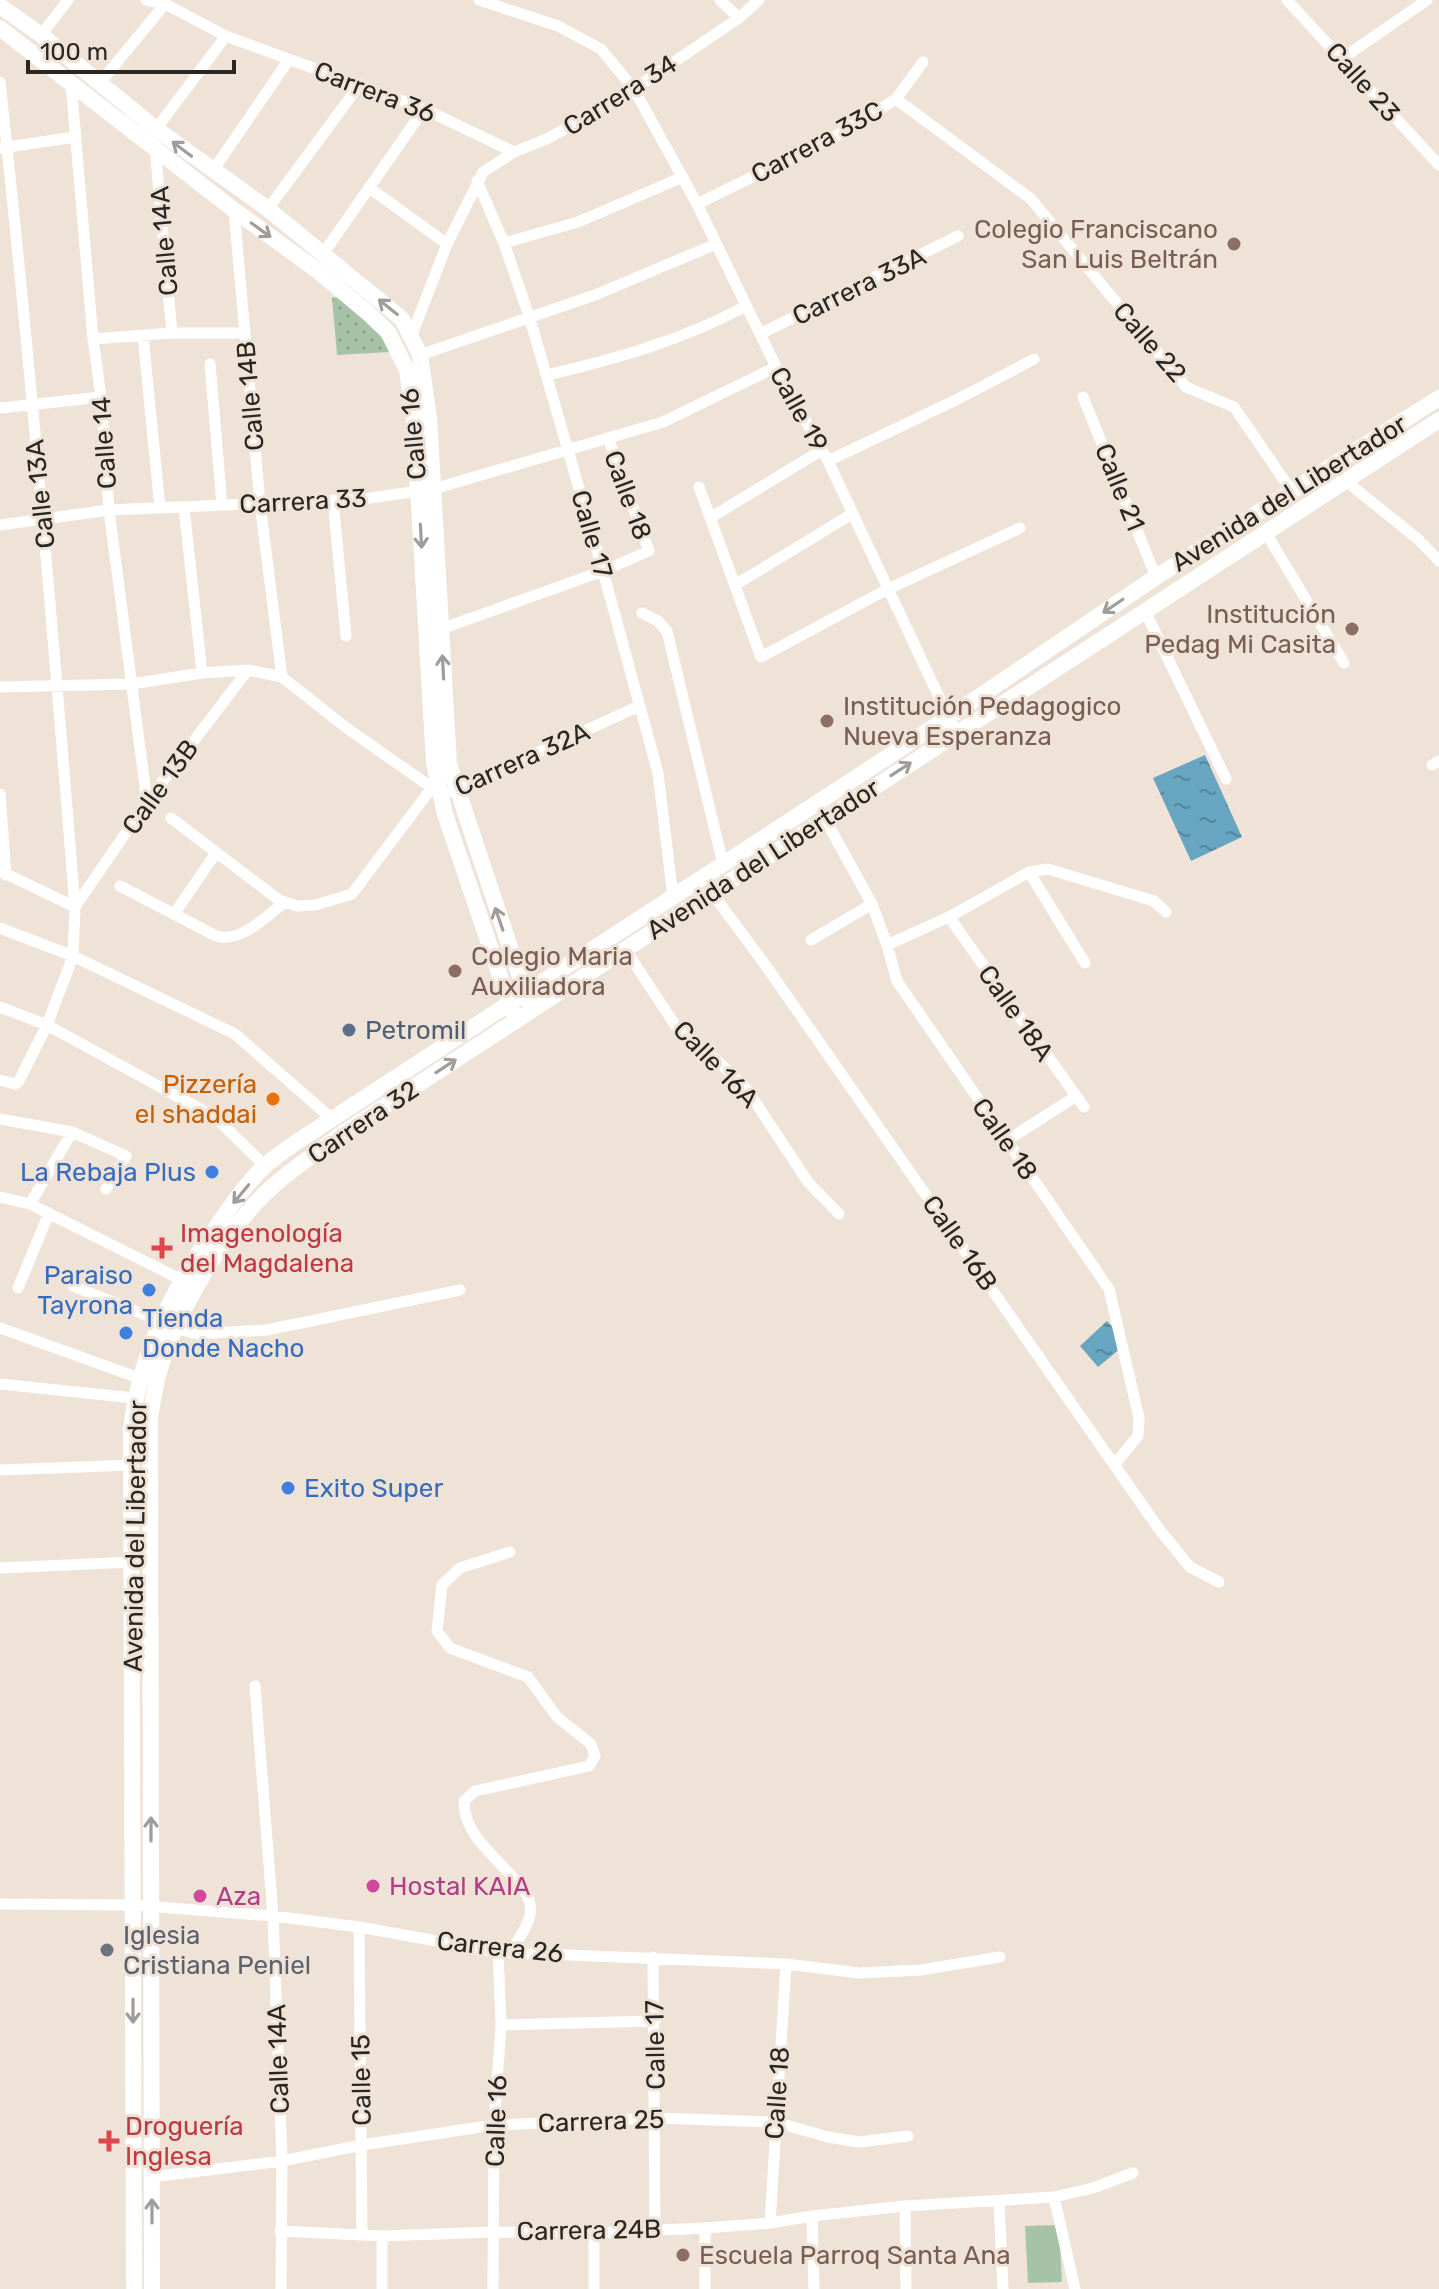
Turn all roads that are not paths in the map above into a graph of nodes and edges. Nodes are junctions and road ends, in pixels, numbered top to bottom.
1 (68, 0) edge
2 (146, 0) edge
3 (479, 0) edge
4 (720, 0) edge
5 (759, 0) edge
6 (1287, 0) edge
7 (1427, 0) edge
8 (165, 4) junction
9 (0, 6) edge
10 (739, 18) junction
11 (0, 28) edge
12 (41, 35) junction
13 (226, 36) junction
14 (1343, 58) junction
15 (288, 61) junction
16 (923, 62) dead end
17 (0, 82) edge
18 (71, 83) junction
19 (99, 84) junction
20 (360, 84) junction
21 (634, 89) junction
22 (896, 99) junction
23 (424, 109) junction
24 (156, 129) junction
25 (75, 137) junction
26 (4, 148) edge
27 (155, 148) junction
28 (514, 152) junction
29 (1439, 165) edge
30 (212, 172) junction
31 (683, 177) junction
32 (477, 181) junction
33 (371, 189) junction
34 (697, 204) junction
35 (268, 209) junction
36 (234, 210) junction
37 (958, 236) dead end
38 (504, 243) junction
39 (447, 244) junction
40 (716, 244) junction
41 (323, 254) junction
42 (746, 306) junction
43 (530, 319) junction
44 (172, 333) junction
45 (244, 333) junction
46 (760, 334) junction
47 (143, 336) junction
48 (411, 337) junction
49 (93, 339) junction
50 (420, 355) junction
51 (1034, 359) dead end
52 (210, 364) dead end
53 (776, 367) junction
54 (547, 375) junction
55 (101, 397) junction
56 (1083, 397) dead end
57 (1439, 398) edge
58 (30, 405) junction
59 (0, 408) edge
60 (1439, 420) edge
61 (608, 438) junction
62 (568, 450) junction
63 (825, 456) junction
64 (1346, 481) junction
65 (699, 487) dead end
66 (426, 489) junction
67 (1291, 490) junction
68 (333, 500) junction
69 (260, 504) junction
70 (222, 505) junction
71 (184, 507) junction
72 (160, 508) junction
73 (109, 510) junction
74 (852, 514) junction
75 (710, 518) junction
76 (44, 519) junction
77 (0, 525) edge
78 (1020, 528) dead end
79 (1266, 533) junction
80 (1439, 561) edge
81 (603, 571) junction
82 (1156, 577) junction
83 (735, 585) junction
84 (886, 590) junction
85 (1145, 611) junction
86 (642, 613) dead end
87 (441, 629) junction
88 (346, 636) dead end
89 (1344, 663) dead end
90 (248, 670) junction
91 (202, 673) junction
92 (282, 677) junction
93 (131, 684) junction
94 (0, 687) edge
95 (57, 687) junction
96 (639, 706) junction
97 (949, 717) junction
98 (956, 733) junction
99 (1226, 779) dead end
100 (443, 791) junction
101 (0, 794) edge
102 (147, 802) junction
103 (171, 818) dead end
104 (825, 819) junction
105 (216, 853) junction
106 (723, 864) junction
107 (1029, 872) junction
108 (3, 873) edge
109 (120, 886) dead end
110 (712, 893) junction
111 (673, 897) junction
112 (284, 903) junction
113 (872, 904) junction
114 (75, 907) junction
115 (1166, 912) dead end
116 (174, 914) junction
117 (949, 917) junction
118 (0, 928) edge
119 (811, 940) dead end
120 (887, 945) junction
121 (625, 949) junction
122 (73, 956) junction
123 (1085, 963) dead end
124 (525, 992) junction
125 (509, 1003) junction
126 (0, 1007) edge
127 (531, 1011) junction
128 (516, 1020) junction
129 (47, 1025) junction
130 (0, 1080) edge
131 (0, 1119) edge
132 (332, 1119) junction
133 (72, 1132) junction
134 (1006, 1141) junction
135 (265, 1166) junction
136 (106, 1189) dead end
137 (0, 1197) edge
138 (30, 1204) junction
139 (49, 1213) junction
140 (839, 1214) dead end
141 (216, 1257) joint
142 (182, 1280) junction
143 (73, 1286) dead end
144 (18, 1288) dead end
145 (460, 1290) dead end
146 (167, 1324) junction
147 (0, 1328) edge
148 (139, 1378) junction
149 (0, 1384) edge
150 (134, 1398) junction
151 (132, 1465) junction
152 (1114, 1465) junction
153 (0, 1470) edge
154 (510, 1552) dead end
155 (133, 1562) junction
156 (0, 1568) edge
157 (1219, 1582) dead end
158 (255, 1686) dead end
159 (0, 1904) edge
160 (133, 1905) junction
161 (152, 1907) junction
162 (273, 1916) junction
163 (359, 1927) junction
164 (504, 1953) junction
165 (653, 1957) junction
166 (1000, 1957) dead end
167 (786, 1964) junction
168 (655, 2021) junction
169 (501, 2025) junction
170 (656, 2118) junction
171 (775, 2122) junction
172 (494, 2125) junction
173 (908, 2136) dead end
174 (362, 2145) junction
175 (282, 2161) junction
176 (1133, 2173) dead end
177 (151, 2177) junction
178 (1054, 2197) junction
179 (999, 2201) junction
180 (905, 2206) junction
181 (812, 2216) junction
182 (770, 2223) junction
183 (705, 2228) junction
184 (655, 2230) junction
185 (280, 2231) junction
186 (493, 2232) junction
187 (594, 2233) junction
188 (362, 2234) junction
189 (382, 2236) junction
190 (134, 2289) edge
191 (152, 2289) edge
192 (281, 2289) edge
193 (382, 2289) edge
194 (493, 2289) edge
195 (594, 2289) edge
196 (705, 2289) edge
197 (814, 2289) edge
198 (906, 2289) edge
199 (1003, 2289) edge
200 (1075, 2289) edge

1 - 12 street
2 - 8 street, Carrera 36
3 - 21 street, Calle 19
4 - 10 street
5 - 10 street, Carrera 34
6 - 14 street, Calle 23
7 - 14 street
8 - 13 street, Carrera 36
8 - 19 street
9 - 12 main road, Calle 16
10 - 21 street, Carrera 34
11 - 18 main road, Calle 16
12 - 19 main road, Calle 16
13 - 15 street, Carrera 36
13 - 24 street
14 - 29 street, Calle 23
15 - 20 street, Carrera 36
15 - 30 street
16 - 22 street, Carrera 33C
17 - 26 street, Calle 13A
18 - 25 street, Calle 14
18 - 27 main road, Calle 16
19 - 24 main road, Calle 16
20 - 23 street, Carrera 36
20 - 35 street
21 - 28 street, Carrera 34
21 - 31 street, Calle 19
22 - 34 street, Carrera 33C
22 - 67 street, Calle 22
23 - 28 street, Carrera 36
23 - 33 street
30 -> 24 main road, Calle 16
25 - 26 street
25 - 49 street, Calle 14
26 - 58 street, Calle 13A
27 - 36 main road, Calle 16
27 - 44 street, Calle 14A
28 - 32 street, Carrera 34
30 - 35 main road, Calle 16
31 - 34 street, Calle 19
31 - 38 street
32 - 38 street, Calle 17
32 - 39 street
33 - 39 street
33 - 41 street
34 - 40 street, Calle 19
35 - 41 main road, Calle 16
36 - 45 street, Calle 14B
36 -> 66 main road, Calle 16
37 - 46 street, Carrera 33A
38 - 43 street, Calle 17
39 - 48 street
40 - 42 street, Calle 19
40 - 43 street
48 -> 41 main road, Calle 16
42 - 46 street, Calle 19
42 - 54 street
43 - 50 street
43 - 54 street, Calle 17
44 - 45 street
44 - 47 street
45 - 69 street, Calle 14B
46 - 53 street, Calle 19
47 - 49 street
47 - 72 street
48 - 50 main road, Calle 16
49 - 55 street, Calle 14
50 - 66 main road, Calle 16
51 - 63 street
52 - 70 street
53 - 61 street, Carrera 33
53 - 63 street, Calle 19
54 - 62 street, Calle 17
55 - 58 street
55 - 73 street, Calle 14
56 - 82 street, Calle 21
57 - 67 main road, Avenida del Libertador
58 - 59 street
58 - 76 street, Calle 13A
60 - 64 main road, Avenida del Libertador
61 - 62 street, Carrera 33
61 - 81 street, Calle 18
62 - 66 street, Carrera 33
62 - 81 street, Calle 17
63 - 74 street, Calle 19
63 - 75 street
64 - 79 main road, Avenida del Libertador
64 - 80 street
65 - 75 street
66 - 68 street, Carrera 33
66 - 87 main road, Calle 16
66 -> 100 main road, Calle 16
67 - 82 main road, Avenida del Libertador
68 - 69 street, Carrera 33
68 - 88 street
69 - 70 street, Carrera 33
69 - 92 street, Calle 14B
70 - 71 street, Carrera 33
71 - 72 street, Carrera 33
71 - 91 street
72 - 73 street, Carrera 33
73 - 76 street, Carrera 33
73 - 93 street, Calle 14
74 - 83 street
74 - 84 street, Calle 19
75 - 83 street
76 - 77 street, Carrera 33
76 - 95 street, Calle 13A
78 - 84 street
79 - 85 main road, Avenida del Libertador
79 - 89 street
81 - 87 street
81 - 96 street, Calle 17
82 -> 97 main road, Avenida del Libertador
83 - 84 street
84 - 97 street, Calle 19
85 - 98 main road, Avenida del Libertador
85 - 99 street
86 - 106 street
100 -> 87 main road, Calle 16
90 - 91 street, Carrera 32A
90 - 92 street, Carrera 32A
90 - 102 street, Calle 13B
91 - 93 street, Carrera 32A
92 - 100 street, Carrera 32A
93 - 95 street, Carrera 32A
93 - 102 street, Calle 14
94 - 95 street, Carrera 32A
95 - 114 street, Calle 13A
96 - 100 street, Carrera 32A
96 - 111 street, Calle 17
97 - 98 street, Calle 19
97 - 106 main road, Avenida del Libertador
104 -> 98 main road, Avenida del Libertador
100 - 112 street
124 -> 100 main road, Calle 16
100 - 125 main road, Calle 16
101 - 108 street
102 - 114 street, Calle 13B
103 - 105 street
104 - 110 main road, Avenida del Libertador
104 - 113 street, Calle 18
105 - 112 street
105 - 116 street
106 - 111 main road, Avenida del Libertador
107 - 115 street
107 - 117 street
107 - 123 street
108 - 114 street
109 - 116 street
110 - 121 main road, Avenida del Libertador
110 - 152 street, Calle 16B
111 - 124 main road, Avenida del Libertador
112 - 116 street
113 - 119 street
113 - 120 street, Calle 18
114 - 122 street, Calle 13A
117 - 120 street
117 - 134 street, Calle 18A
118 - 122 street
120 - 134 street, Calle 18
121 - 127 main road, Avenida del Libertador
121 - 140 street, Calle 16A
122 - 129 street, Calle 13A
122 - 132 street
124 - 125 main road, Avenida del Libertador
124 - 127 main road, Calle 16
125 - 128 main road, Calle 16
125 - 132 main road, Avenida del Libertador
126 - 129 street
127 - 128 main road, Carrera 32
141 -> 128 main road, Carrera 32
129 - 130 street, Calle 13A
129 - 135 street
131 - 133 street
132 - 135 main road, Avenida del Libertador
133 - 136 street
133 - 138 street
134 - 152 street, Calle 18
135 -> 142 main road, Avenida del Libertador
137 - 138 street
138 - 139 street
139 - 142 street
139 - 144 street
141 - 146 main road, Avenida del Libertador
142 - 146 main road, Avenida del Libertador
143 - 146 street
145 - 146 street
146 - 148 main road, Avenida del Libertador
161 -> 146 main road, Avenida del Libertador
147 - 148 street
148 - 150 main road, Avenida del Libertador
149 - 150 street
150 - 151 main road, Avenida del Libertador
151 - 153 street
151 - 155 main road, Avenida del Libertador
152 - 157 street, Calle 16B
154 - 164 street
155 - 156 street
155 - 160 main road, Avenida del Libertador
158 - 162 street, Calle 14A
159 - 160 street, Carrera 26
160 - 161 street, Carrera 26
160 -> 190 main road, Avenida del Libertador
161 - 162 street, Carrera 26
161 - 177 main road, Avenida del Libertador
162 - 163 street, Carrera 26
162 - 175 street, Calle 14A
163 - 164 street, Carrera 26
163 - 174 street, Calle 15
164 - 165 street, Carrera 26
164 - 169 street, Calle 16
165 - 167 street, Carrera 26
165 - 168 street, Calle 17
166 - 167 street, Carrera 26
167 - 171 street, Calle 18
168 - 169 street
168 - 170 street, Calle 17
169 - 172 street, Calle 16
170 - 171 street, Carrera 25
170 - 172 street, Carrera 25
170 - 184 street, Calle 17
171 - 173 street, Carrera 25
171 - 182 street, Calle 18
172 - 174 street, Carrera 25
172 - 186 street, Calle 16
174 - 175 street, Carrera 25
174 - 188 street, Calle 15
175 - 177 street, Carrera 25
175 - 185 street, Calle 14A
176 - 178 street, Carrera 24B
191 -> 177 main road, Avenida del Libertador
178 - 179 street, Carrera 24B
178 - 200 street
179 - 180 street, Carrera 24B
179 - 199 street
180 - 181 street, Carrera 24B
180 - 198 street
181 - 182 street, Carrera 24B
181 - 197 street
182 - 183 street, Carrera 24B
183 - 184 street, Carrera 24B
183 - 196 street
184 - 187 street, Carrera 24B
185 - 188 street, Carrera 24B
185 - 192 street, Calle 14A
186 - 187 street, Carrera 24B
186 - 189 street, Carrera 24B
186 - 194 street, Calle 16
187 - 195 street
188 - 189 street, Carrera 24B
189 - 193 street

